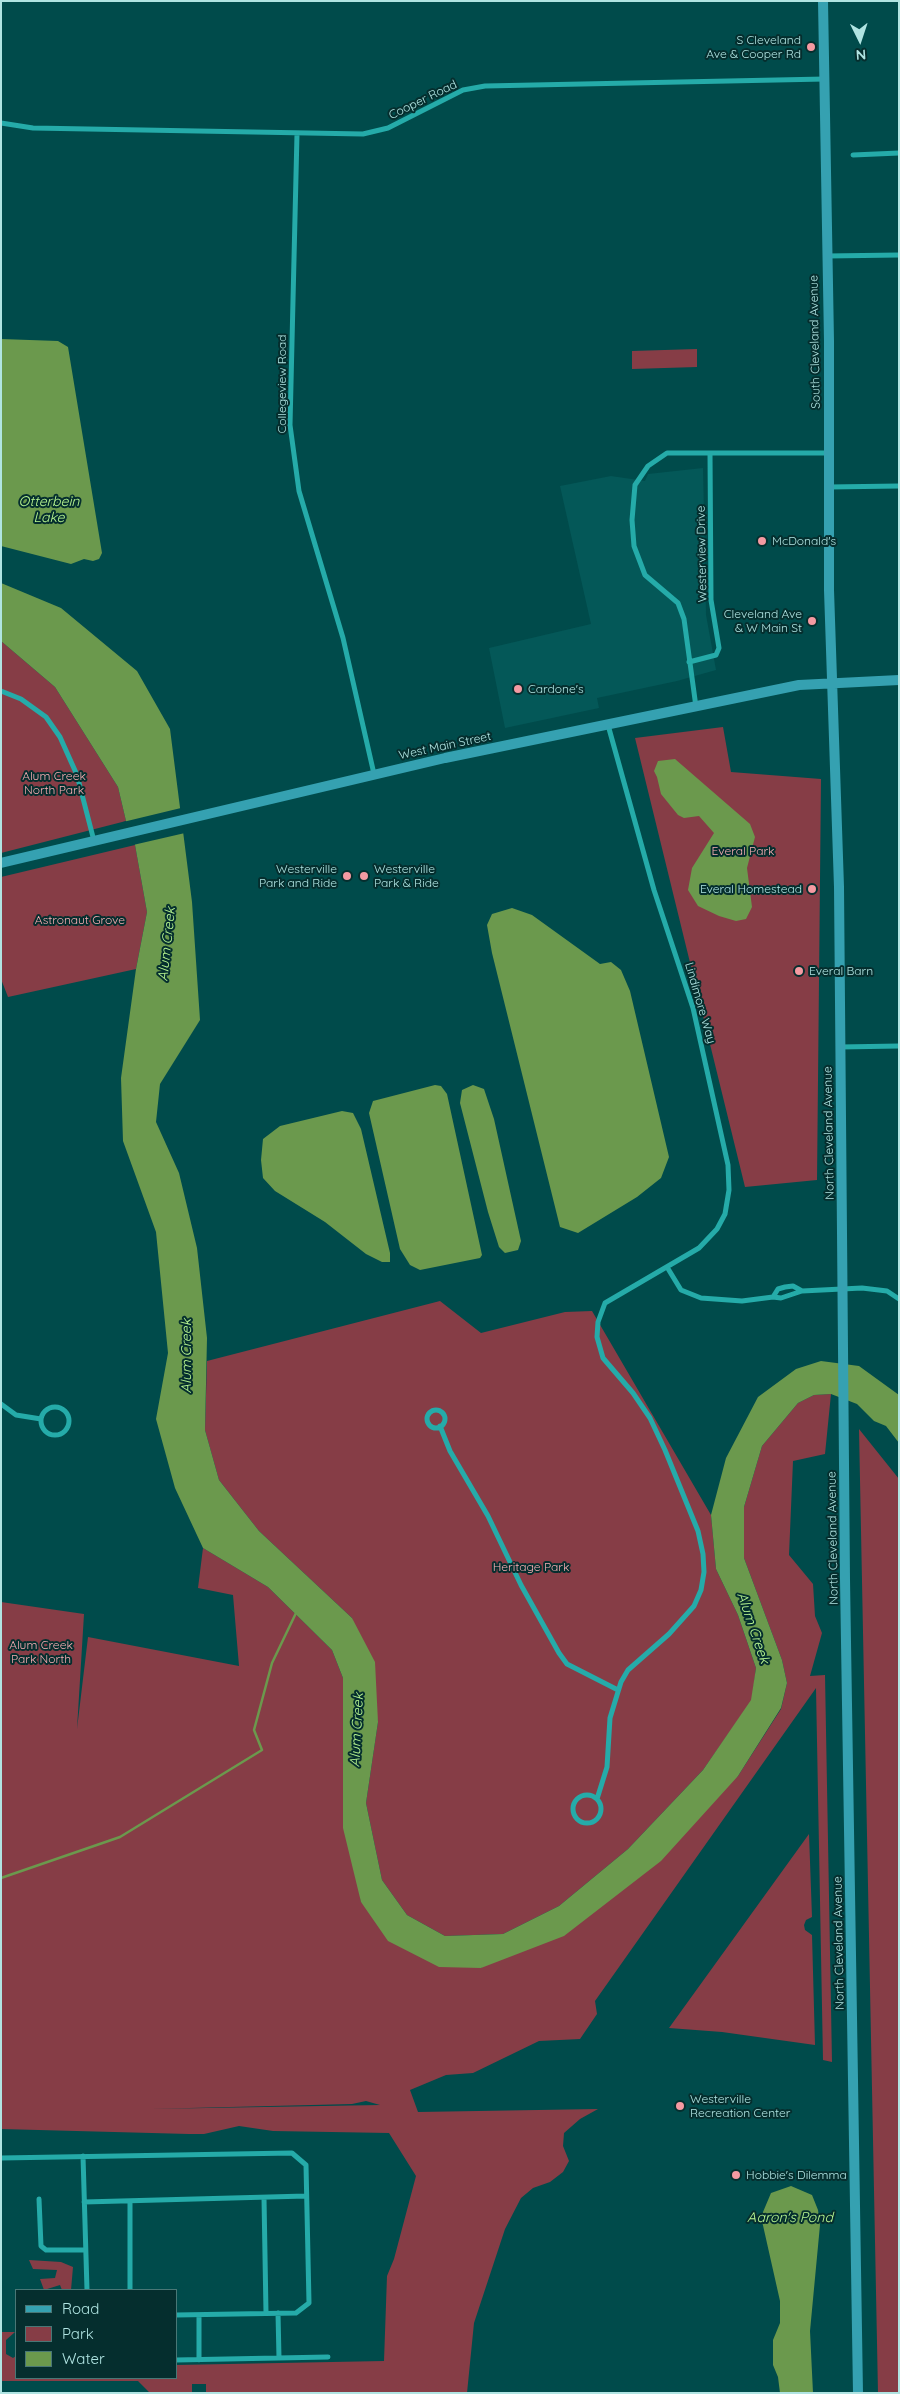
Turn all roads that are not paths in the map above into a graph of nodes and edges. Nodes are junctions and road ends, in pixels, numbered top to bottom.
1 (823, 1) edge
2 (825, 79) junction
3 (1, 123) edge
4 (297, 134) junction
5 (899, 153) edge
6 (853, 155) dead end
7 (899, 255) edge
8 (827, 256) junction
9 (710, 453) junction
10 (829, 454) junction
11 (899, 486) edge
12 (829, 487) junction
13 (689, 662) junction
14 (899, 680) edge
15 (833, 683) junction
16 (1, 691) edge
17 (696, 707) junction
18 (608, 725) junction
19 (374, 774) junction
20 (94, 841) junction
21 (1, 863) edge
22 (899, 1046) edge
23 (840, 1047) junction
24 (667, 1268) junction
25 (843, 1288) junction
26 (802, 1291) junction
27 (773, 1296) junction
28 (899, 1299) edge
29 (1, 1404) edge
30 (41, 1419) junction
31 (440, 1426) dead end
32 (618, 1690) junction
33 (597, 1799) junction
34 (83, 2156) junction
35 (1, 2158) edge
36 (306, 2196) junction
37 (264, 2198) junction
38 (39, 2199) dead end
39 (84, 2202) junction
40 (130, 2202) junction
41 (85, 2250) junction
42 (87, 2289) edge
43 (130, 2289) edge
44 (266, 2313) junction
45 (278, 2313) junction
46 (178, 2315) edge
47 (199, 2315) junction
48 (328, 2357) dead end
49 (279, 2358) junction
50 (178, 2360) edge
51 (199, 2360) junction
52 (858, 2393) edge

1 - 2 main road, South Cleveland Avenue
2 - 4 street, Cooper Road
2 - 8 main road, South Cleveland Avenue
3 - 4 street, Cooper Road
4 - 19 street, Collegeview Road
5 - 6 street
7 - 8 street
8 - 10 main road, South Cleveland Avenue
9 - 10 street, Westerview Drive
9 - 13 street, Westerview Drive
9 - 13 street, Westerview Drive
10 - 12 main road, South Cleveland Avenue
11 - 12 street
12 - 15 main road, South Cleveland Avenue
13 - 17 street, Westerview Drive
14 - 15 main road, West Main Street
15 - 17 main road, West Main Street
15 - 23 main road, North Cleveland Avenue
16 - 20 street
17 - 18 main road, West Main Street
18 - 19 main road, West Main Street
18 - 24 street, Lindimore Way
19 - 20 main road, West Main Street
20 - 21 main road, West Main Street
22 - 23 street
23 - 25 main road, North Cleveland Avenue
24 - 27 street
24 - 32 street, Lindimore Way
25 - 26 street
25 - 28 street
25 - 52 main road, North Cleveland Avenue
26 - 27 street
26 - 27 street
29 - 30 street
30 - 30 street
31 - 32 street
32 - 33 street, Lindimore Way
33 - 33 street
34 - 35 street
34 - 36 street
34 - 39 street
36 - 37 street
36 - 45 street
37 - 40 street
37 - 44 street
38 - 41 street
39 - 40 street
39 - 41 street
40 - 43 street
41 - 42 street
44 - 45 street
44 - 47 street
45 - 49 street
46 - 47 street
47 - 51 street
48 - 49 street
49 - 51 street
50 - 51 street

